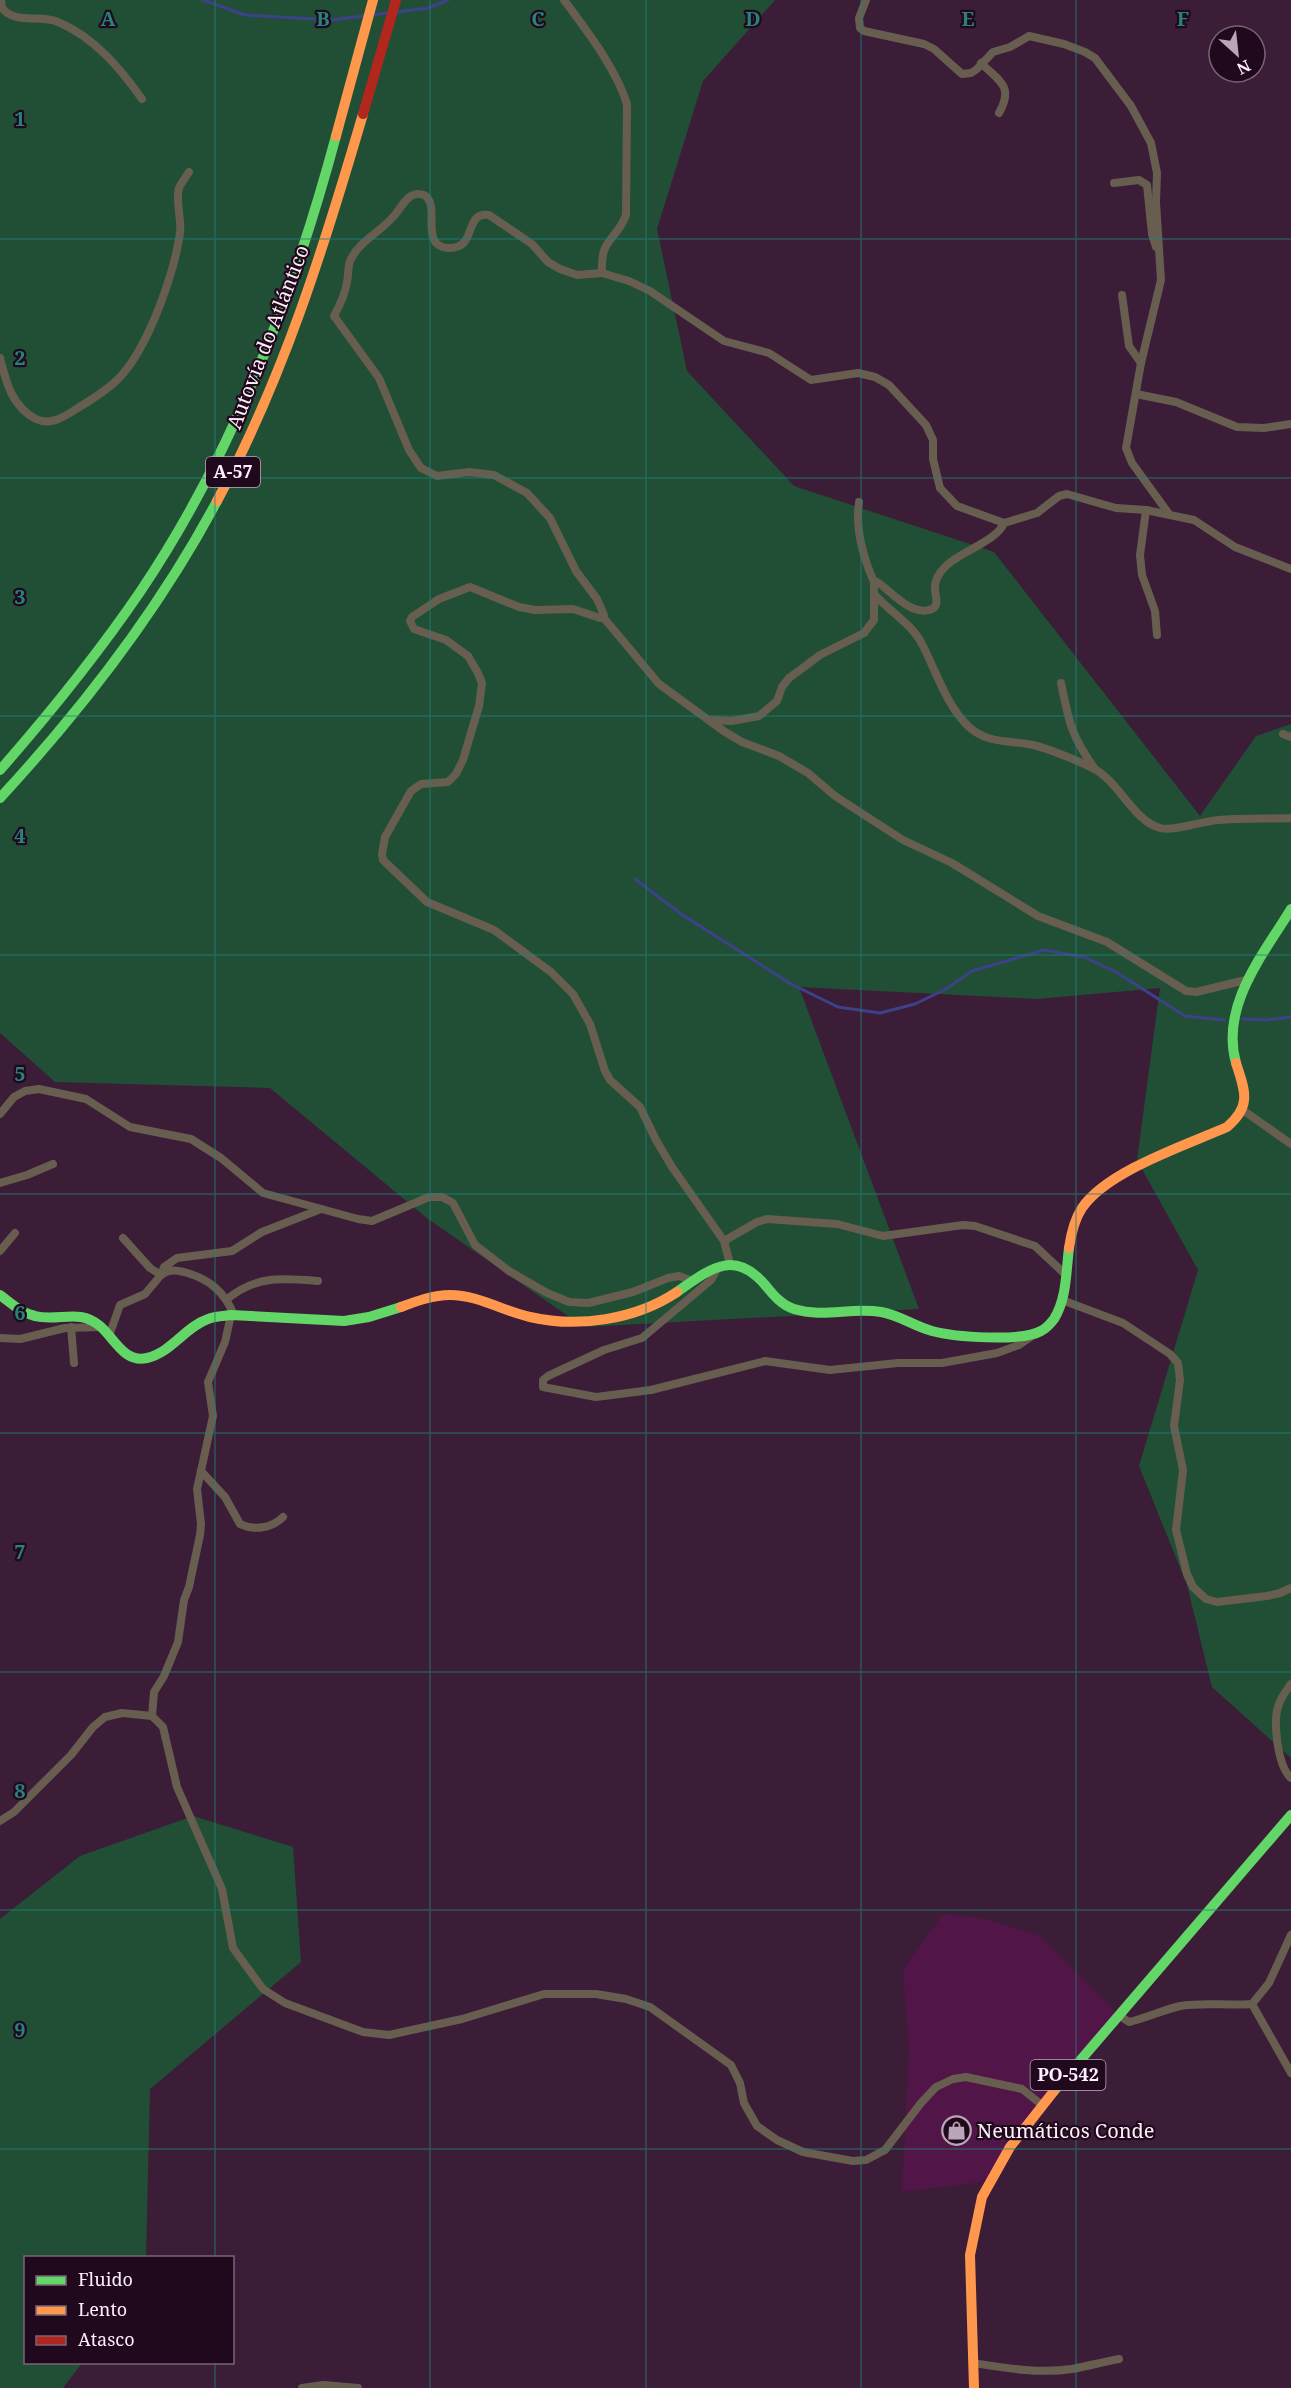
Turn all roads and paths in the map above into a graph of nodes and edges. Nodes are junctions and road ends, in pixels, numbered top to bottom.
1 (1, 0) edge
2 (374, 0) edge
3 (396, 0) edge
4 (564, 0) edge
5 (866, 0) edge
6 (981, 63) junction
7 (142, 99) dead end
8 (999, 113) dead end
9 (189, 172) dead end
10 (1114, 183) dead end
11 (1160, 254) junction
12 (602, 273) junction
13 (1122, 295) dead end
14 (0, 358) edge
15 (1141, 363) junction
16 (1136, 394) junction
17 (1291, 424) edge
18 (859, 502) dead end
19 (1146, 510) junction
20 (1169, 514) junction
21 (1004, 523) junction
22 (1291, 569) edge
23 (874, 582) junction
24 (875, 595) junction
25 (603, 617) junction
26 (1157, 635) dead end
27 (1061, 683) dead end
28 (711, 720) junction
29 (0, 770) edge
30 (1096, 770) junction
31 (0, 798) edge
32 (1291, 818) edge
33 (1291, 909) edge
34 (1250, 980) junction
35 (1244, 1111) junction
36 (0, 1114) edge
37 (1291, 1144) edge
38 (53, 1164) dead end
39 (0, 1183) edge
40 (321, 1209) junction
41 (15, 1233) dead end
42 (123, 1238) dead end
43 (723, 1240) junction
44 (0, 1251) edge
45 (730, 1264) junction
46 (718, 1267) junction
47 (161, 1275) junction
48 (1066, 1275) junction
49 (318, 1281) dead end
50 (693, 1281) junction
51 (0, 1294) edge
52 (226, 1300) junction
53 (1062, 1300) junction
54 (233, 1315) junction
55 (71, 1327) junction
56 (101, 1327) junction
57 (1036, 1333) junction
58 (109, 1336) junction
59 (0, 1338) edge
60 (74, 1364) dead end
61 (201, 1471) junction
62 (283, 1517) dead end
63 (1291, 1588) edge
64 (1291, 1684) edge
65 (152, 1716) junction
66 (1291, 1778) edge
67 (1291, 1815) edge
68 (0, 1821) edge
69 (1291, 1935) edge
70 (1251, 2004) junction
71 (1120, 2016) junction
72 (1291, 2073) edge
73 (1042, 2104) junction
74 (1119, 2359) dead end
75 (973, 2363) junction
76 (302, 2388) edge
77 (358, 2388) edge
78 (974, 2388) edge

1 - 7 street
2 - 29 main road, Autovía do Atlántico / A-57
3 - 31 main road, Autovía do Atlántico / A-57
4 - 12 street
5 - 6 street
6 - 8 street
6 - 11 street
9 - 14 street
10 - 11 street
11 - 15 street
12 - 21 street
12 - 25 street
13 - 15 street
15 - 16 street
16 - 17 street
16 - 20 street
18 - 23 street
19 - 20 street
19 - 21 street
19 - 26 street
20 - 22 street
21 - 23 street
23 - 24 street
24 - 28 street
24 - 30 street
25 - 28 street
25 - 43 street
27 - 30 street
28 - 34 street
30 - 32 street
33 - 34 main road
34 - 35 main road
35 - 37 street
35 - 48 main road
36 - 40 street
38 - 39 street
40 - 47 street
40 - 50 street
41 - 44 street
42 - 47 street
43 - 45 street
43 - 48 street
45 - 46 main road
45 - 57 main road
46 - 50 main road
46 - 57 street
47 - 52 street
47 - 58 street
48 - 53 main road
49 - 52 street
50 - 54 main road
51 - 56 main road
52 - 54 street
53 - 57 main road
53 - 63 street
54 - 58 main road
54 - 61 street
55 - 56 street
55 - 59 street
55 - 60 street
56 - 58 main road
61 - 62 street
61 - 65 street
64 - 66 street
65 - 68 street
65 - 73 street
67 - 71 main road, PO-542
69 - 70 street
70 - 71 street
70 - 72 street
71 - 73 main road, PO-542
73 - 75 main road, PO-542
74 - 75 street
75 - 78 main road, PO-542
76 - 77 street

